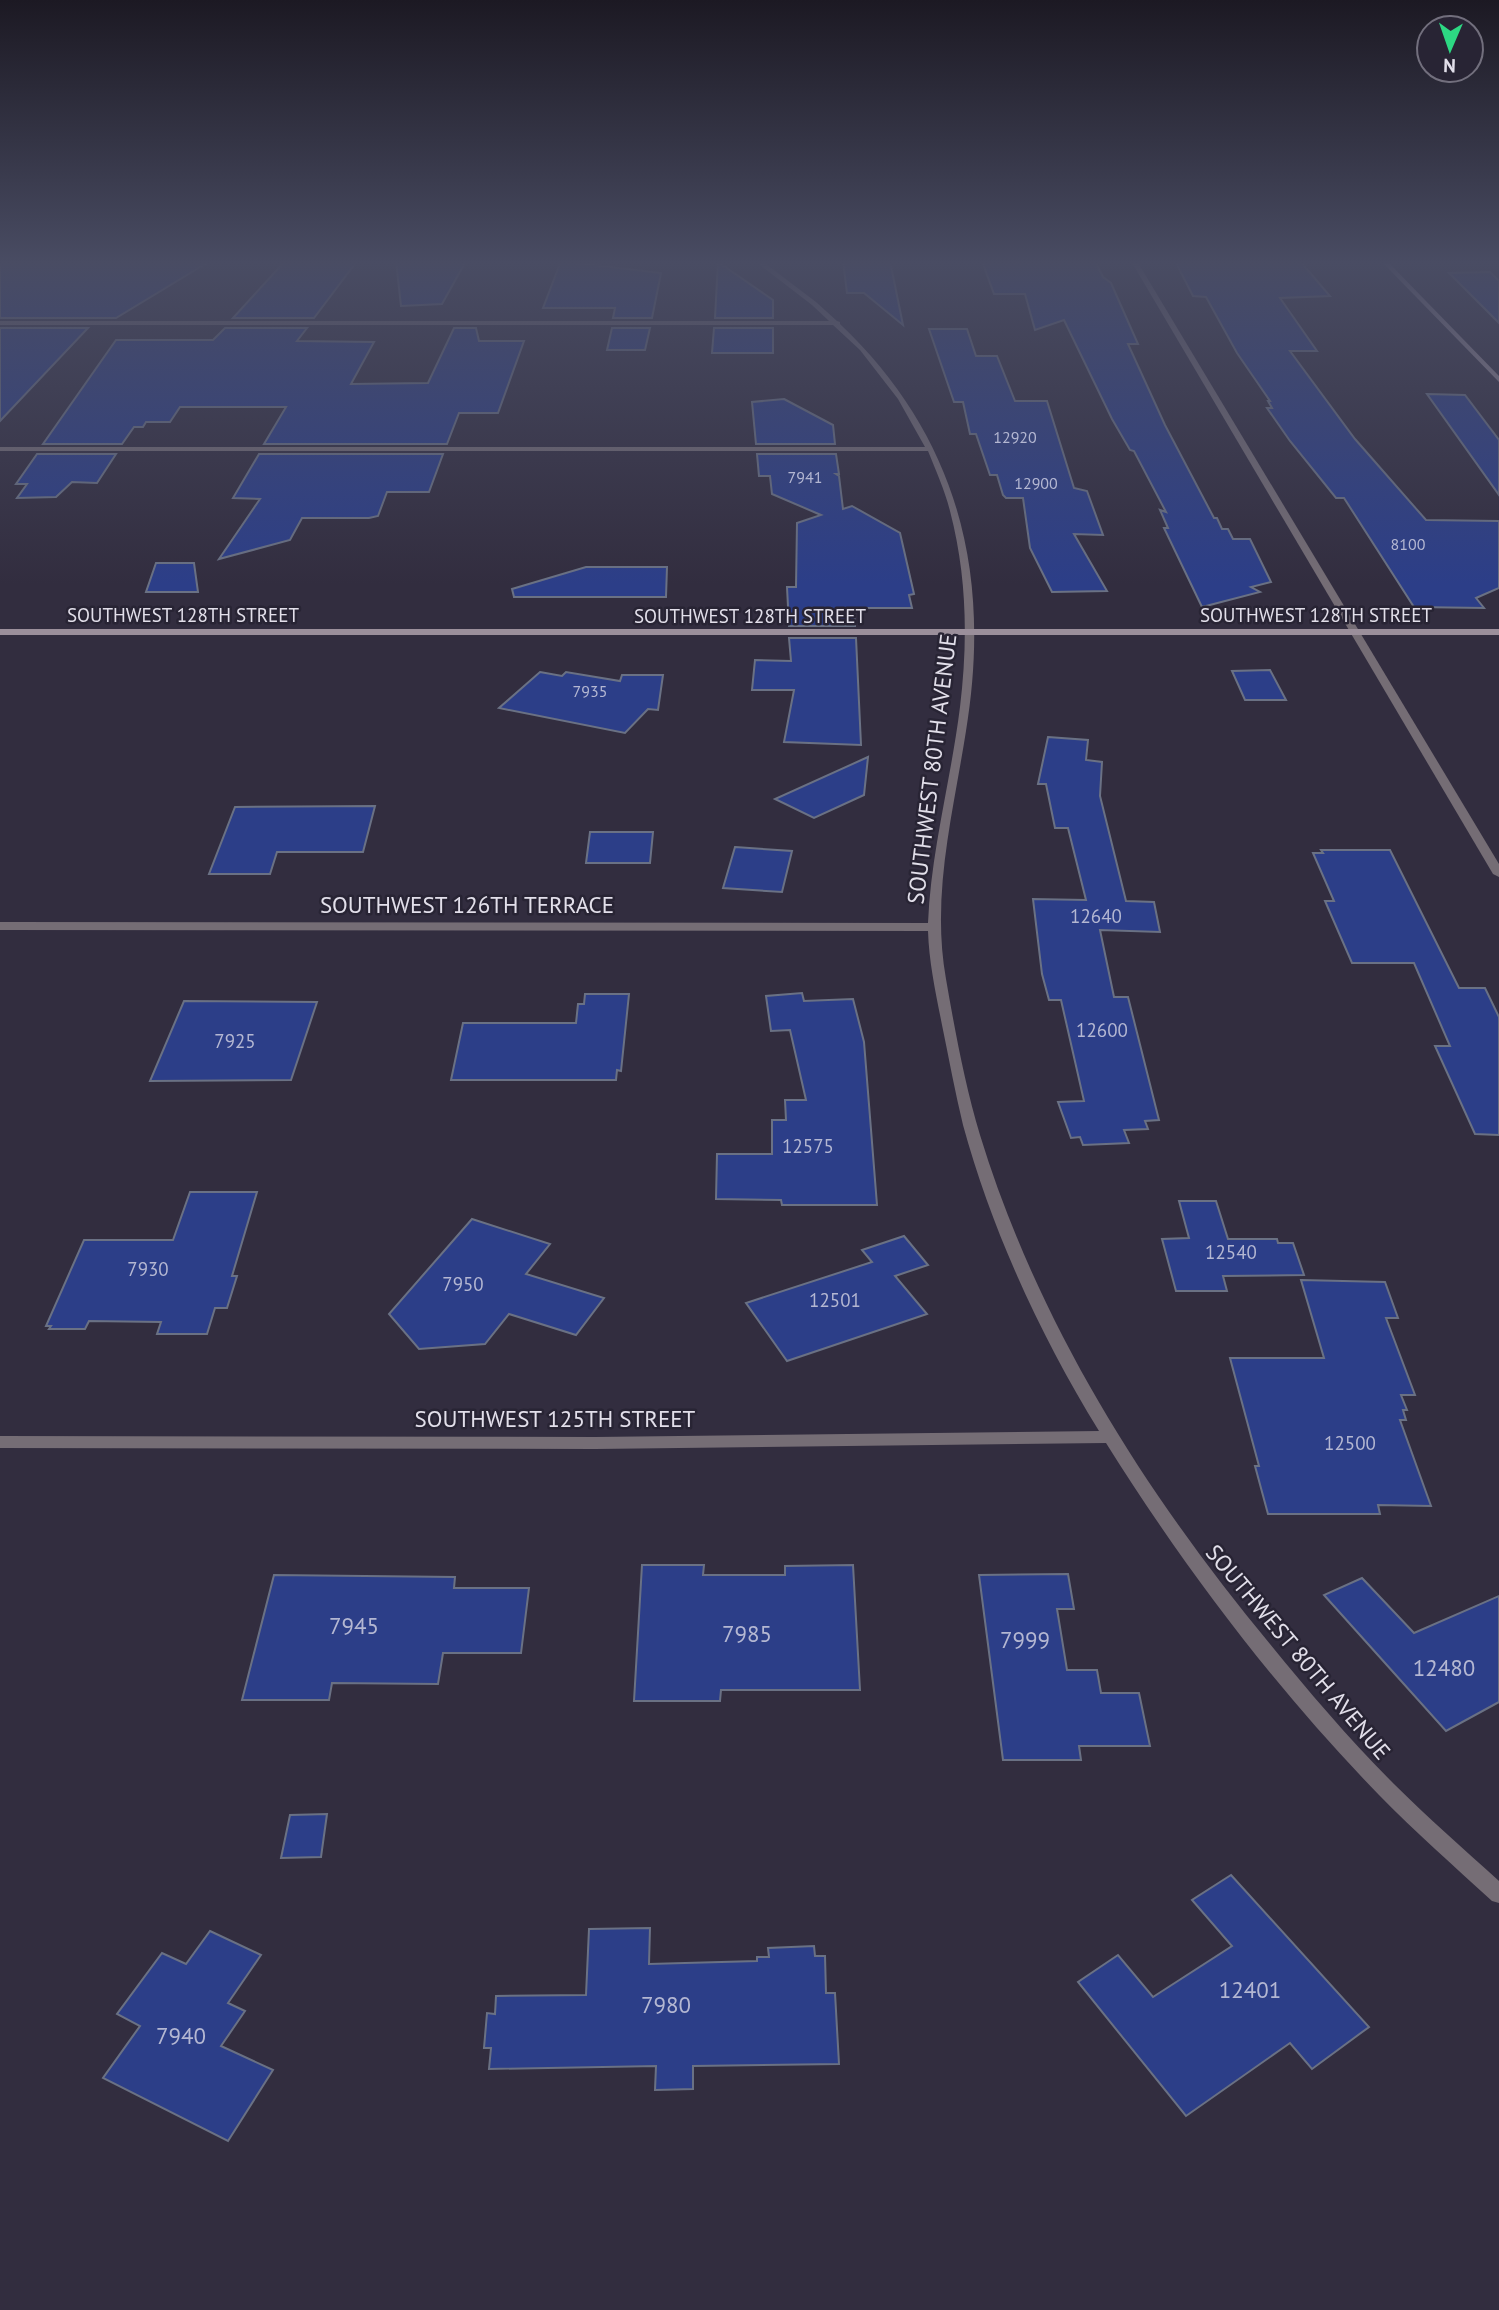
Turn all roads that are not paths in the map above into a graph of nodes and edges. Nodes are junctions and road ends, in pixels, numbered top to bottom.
1 (879, 369) edge
2 (1198, 369) edge
3 (0, 449) edge
4 (931, 450) junction
5 (0, 632) edge
6 (1355, 632) junction
7 (1499, 632) edge
8 (972, 633) junction
9 (1499, 874) edge
10 (0, 926) edge
11 (934, 927) junction
12 (1110, 1437) junction
13 (0, 1442) edge
14 (1499, 1894) edge

1 - 4 street, SOUTHWEST 80TH AVENUE
2 - 6 street
3 - 4 street
4 - 8 street, SOUTHWEST 80TH AVENUE
5 - 8 street, SOUTHWEST 128TH STREET
6 - 7 street, SOUTHWEST 128TH STREET
6 - 8 street, SOUTHWEST 128TH STREET
6 - 9 street
8 - 11 street, SOUTHWEST 80TH AVENUE
10 - 11 street, SOUTHWEST 126TH TERRACE
11 - 12 street, SOUTHWEST 80TH AVENUE
12 - 13 street, SOUTHWEST 125TH STREET
12 - 14 street, SOUTHWEST 80TH AVENUE

